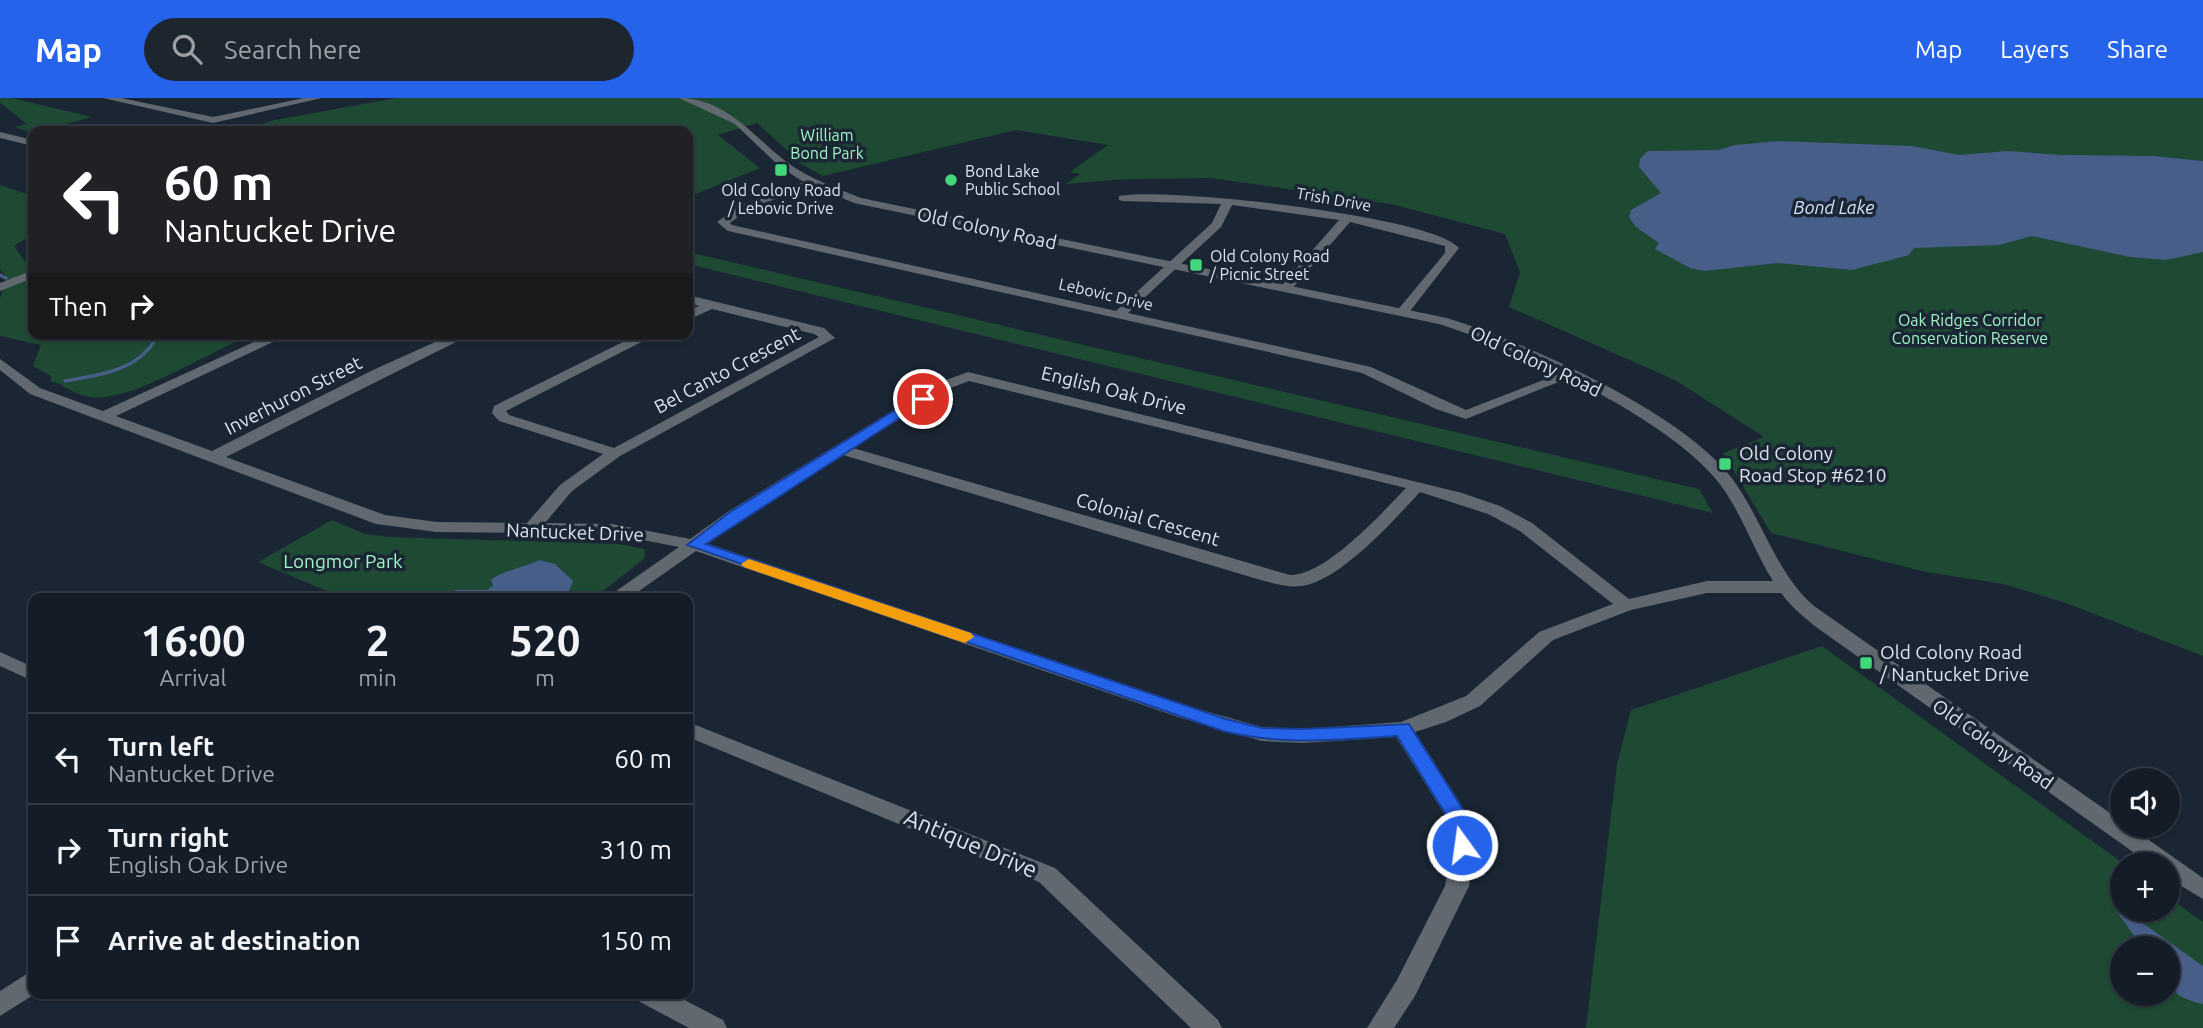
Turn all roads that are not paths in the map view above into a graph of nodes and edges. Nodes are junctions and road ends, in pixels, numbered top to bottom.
1 (108, 98) edge
2 (317, 98) edge
3 (684, 98) edge
4 (289, 100) edge
5 (0, 135) edge
6 (28, 143) edge
7 (812, 182) junction
8 (1123, 198) dead end
9 (1229, 201) junction
10 (1348, 217) junction
11 (1174, 266) junction
12 (28, 276) edge
13 (0, 287) edge
14 (1286, 288) junction
15 (693, 300) edge
16 (710, 305) junction
17 (1402, 312) junction
18 (693, 314) edge
19 (1119, 314) junction
20 (270, 340) edge
21 (452, 340) edge
22 (638, 340) edge
23 (0, 363) edge
24 (1569, 375) junction
25 (104, 416) junction
26 (843, 450) junction
27 (615, 453) junction
28 (215, 456) junction
29 (1414, 489) junction
30 (532, 528) junction
31 (695, 545) junction
32 (1786, 587) junction
33 (625, 593) edge
34 (1626, 605) junction
35 (0, 658) edge
36 (28, 672) edge
37 (1402, 729) junction
38 (693, 731) edge
39 (2148, 852) edge
40 (2180, 874) edge
41 (2203, 890) edge
42 (28, 985) edge
43 (659, 999) edge
44 (0, 1005) edge
45 (715, 1028) edge
46 (1209, 1028) edge
47 (1380, 1028) edge

1 - 4 street
2 - 4 street
3 - 7 street, Old Colony Road
5 - 6 street
7 - 11 street, Old Colony Road
7 - 19 street, Lebovic Drive
8 - 9 street, Trish Drive
9 - 10 street, Trish Drive
9 - 11 street
10 - 14 street
10 - 17 street, Trish Drive
11 - 14 street, Old Colony Road
11 - 19 street
12 - 13 street
14 - 17 street, Old Colony Road
15 - 16 street, Bel Canto Crescent
16 - 18 street
16 - 27 street, Bel Canto Crescent
17 - 24 street, Old Colony Road
19 - 24 street, Lebovic Drive
20 - 25 street
21 - 28 street, Inverhuron Street
22 - 27 street
23 - 25 street, Nantucket Drive
24 - 32 street, Old Colony Road
25 - 28 street, Nantucket Drive
26 - 29 street, English Oak Drive
26 - 29 street, Colonial Crescent
26 - 31 street, English Oak Drive
27 - 30 street, Bel Canto Crescent
28 - 30 street, Nantucket Drive
29 - 34 street, English Oak Drive
30 - 31 street, Nantucket Drive
31 - 33 street, English Oak Drive
31 - 37 street, Nantucket Drive
32 - 34 street, Nantucket Drive
32 - 39 street, Old Colony Road
34 - 37 street, Nantucket Drive
35 - 36 street
37 - 47 street
38 - 46 street, Antique Drive
40 - 41 street, Old Colony Road
42 - 44 street
43 - 45 street

